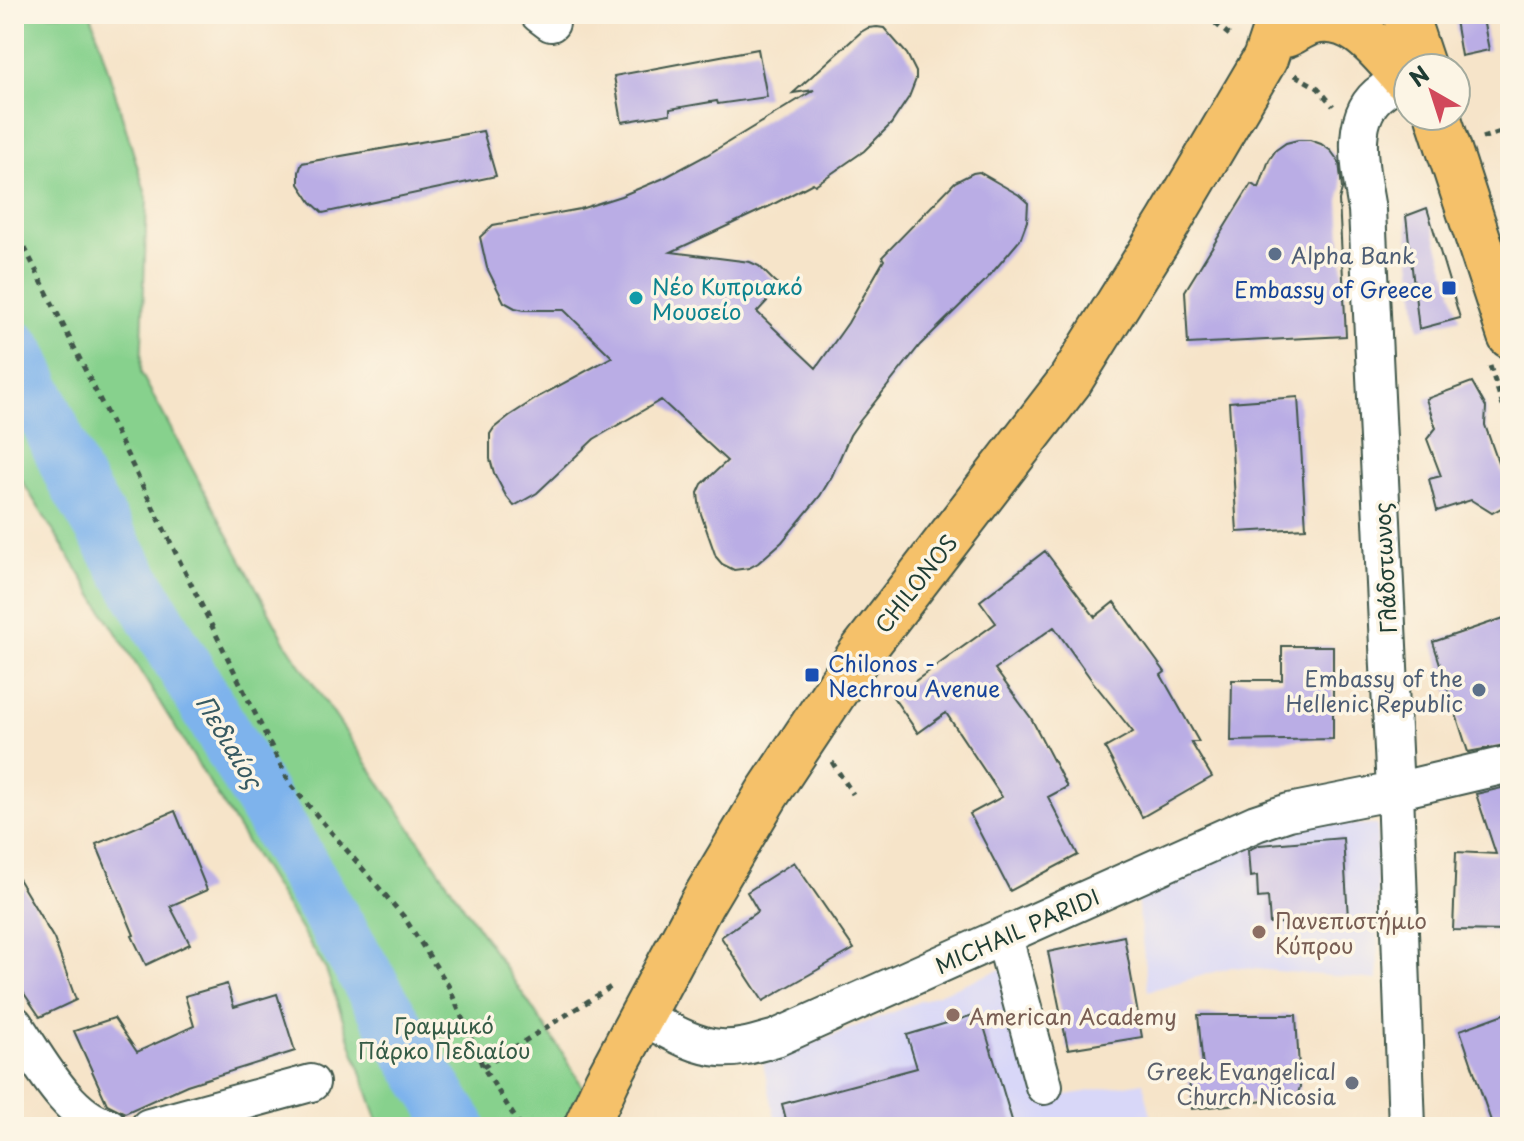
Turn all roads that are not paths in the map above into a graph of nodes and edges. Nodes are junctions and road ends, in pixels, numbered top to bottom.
1 (1374, 14) edge
2 (1405, 14) edge
3 (1276, 39) edge
4 (1396, 52) edge
5 (1410, 52) edge
6 (1392, 64) edge
7 (1392, 90) edge
8 (1436, 132) edge
9 (1443, 132) edge
10 (1462, 189) junction
11 (1510, 336) edge
12 (1510, 764) edge
13 (1395, 791) junction
14 (1004, 937) junction
15 (650, 1004) junction
16 (14, 1024) edge
17 (311, 1083) dead end
18 (1044, 1086) dead end
19 (109, 1127) edge
20 (149, 1127) edge
21 (586, 1127) edge
22 (1407, 1127) edge

1 - 4 main road
2 - 5 main road
3 - 6 main road
3 - 15 main road, CHILONOS
7 - 13 street, Γλάδστωνος
8 - 10 main road
9 - 10 main road
10 - 11 main road
12 - 13 street, MICHAIL PARIDI
13 - 14 street, MICHAIL PARIDI
13 - 22 street, Γλάδστωνος
14 - 15 street, MICHAIL PARIDI
14 - 18 street
15 - 21 main road, CHILONOS
16 - 19 street
17 - 20 street

